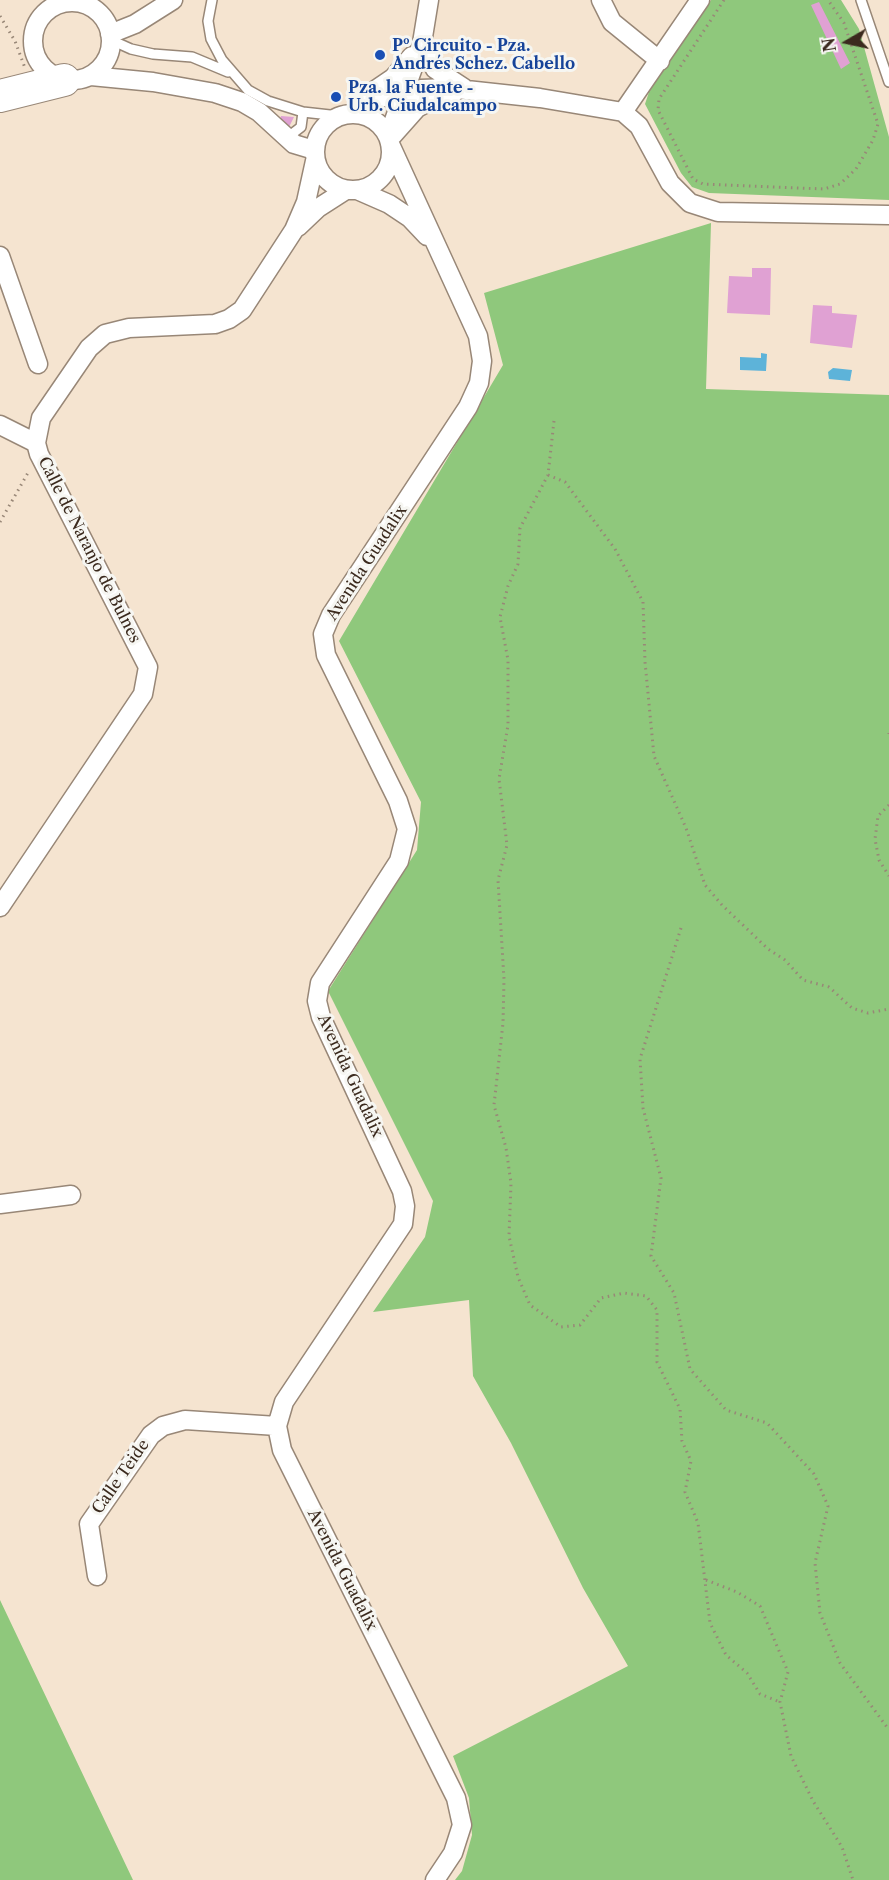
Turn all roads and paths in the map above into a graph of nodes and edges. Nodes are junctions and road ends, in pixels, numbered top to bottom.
1 (173, 0) edge
2 (212, 0) edge
3 (429, 0) edge
4 (601, 0) edge
5 (700, 0) edge
6 (724, 0) edge
7 (828, 0) edge
8 (861, 0) edge
9 (79, 2) edge
10 (39, 9) edge
11 (0, 16) edge
12 (111, 37) junction
13 (422, 43) junction
14 (660, 61) junction
15 (236, 76) junction
16 (64, 81) junction
17 (153, 82) junction
18 (889, 82) edge
19 (469, 91) junction
20 (404, 92) junction
21 (0, 96) edge
22 (303, 112) junction
23 (623, 112) junction
24 (346, 115) junction
25 (288, 137) junction
26 (389, 140) junction
27 (315, 155) junction
28 (352, 190) junction
29 (889, 215) edge
30 (294, 230) junction
31 (434, 244) junction
32 (0, 256) edge
33 (38, 363) dead end
34 (41, 417) junction
35 (554, 421) dead end
36 (1, 425) edge
37 (38, 448) junction
38 (548, 475) junction
39 (0, 522) edge
40 (889, 805) edge
41 (889, 876) edge
42 (0, 907) edge
43 (681, 928) dead end
44 (889, 1009) edge
45 (71, 1195) dead end
46 (0, 1204) edge
47 (277, 1426) junction
48 (97, 1576) dead end
49 (705, 1580) junction
50 (780, 1702) junction
51 (889, 1730) edge
52 (435, 1880) edge
53 (853, 1880) edge

1 - 12 street
2 - 15 lane
3 - 13 street
4 - 14 street
5 - 14 street
6 - 7 path
8 - 18 lane
9 - 10 street
9 - 12 street
10 - 16 street
11 - 16 path
12 - 15 lane
12 - 16 street
13 - 19 street
13 - 20 street
13 - 24 street
14 - 23 street
15 - 22 lane
16 - 17 street
16 - 21 highway
17 - 25 street
17 - 27 street
19 - 20 street
19 - 23 street
19 - 26 street
20 - 24 street
20 - 26 street
22 - 24 lane
22 - 25 lane
23 - 29 street
24 - 26 street
24 - 27 street
25 - 27 street
26 - 28 street
26 - 31 street, Avenida Guadalix
27 - 28 street
27 - 30 street, Calle de Naranjo de Bulnes
28 - 30 street, Calle de Naranjo de Bulnes
28 - 31 street, Avenida Guadalix
30 - 34 street, Calle de Naranjo de Bulnes
31 - 47 street, Avenida Guadalix
32 - 33 street
34 - 36 street
34 - 37 street, Calle de Naranjo de Bulnes
35 - 38 path
36 - 37 street
37 - 39 path
37 - 42 street, Calle de Naranjo de Bulnes
38 - 44 path
38 - 49 path
40 - 41 path
43 - 51 path
45 - 46 street
47 - 48 street, Calle Teide
47 - 52 street, Avenida Guadalix
49 - 50 path
49 - 50 path
50 - 53 path

